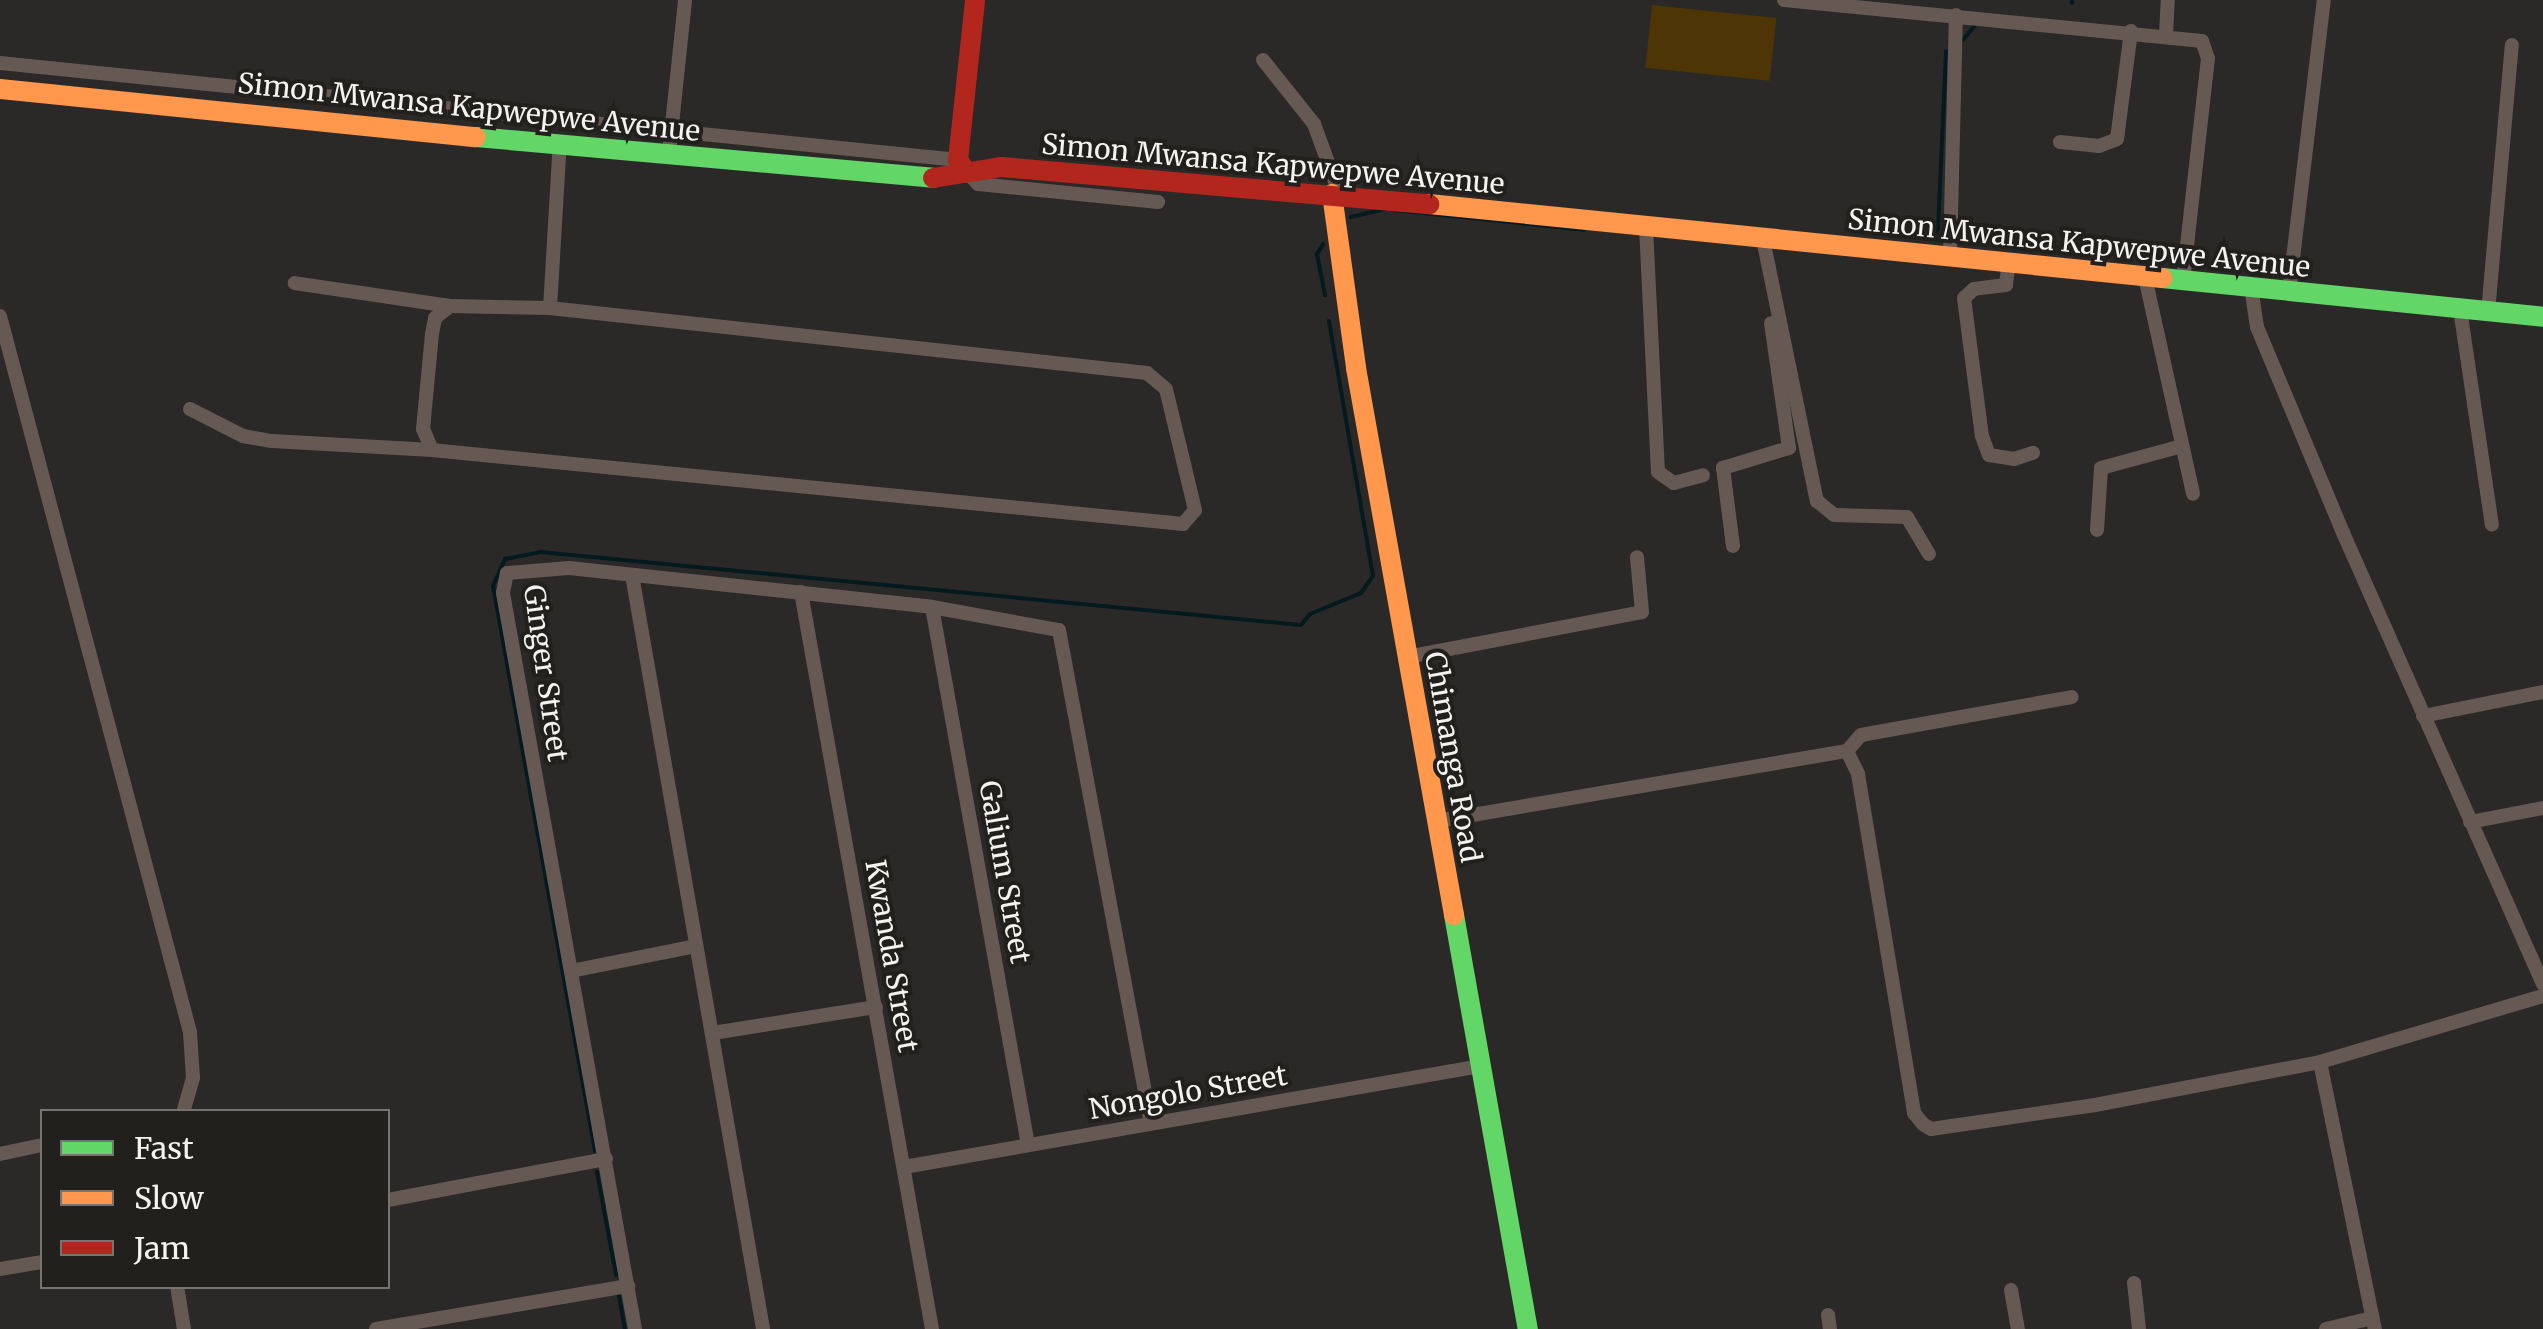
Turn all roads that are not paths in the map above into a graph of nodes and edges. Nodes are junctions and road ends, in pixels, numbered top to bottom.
1 (685, 0) edge
2 (975, 0) edge
3 (1784, 0) edge
4 (2168, 0) edge
5 (2324, 0) edge
6 (1918, 6) edge
7 (1956, 15) junction
8 (2132, 31) junction
9 (2166, 34) junction
10 (2512, 45) dead end
11 (1263, 60) dead end
12 (0, 63) edge
13 (0, 89) edge
14 (298, 92) junction
15 (294, 117) junction
16 (560, 142) junction
17 (2060, 142) dead end
18 (670, 143) junction
19 (961, 165) junction
20 (1336, 195) junction
21 (1158, 202) dead end
22 (1646, 227) junction
23 (1763, 239) junction
24 (1950, 257) junction
25 (2009, 263) junction
26 (1768, 264) junction
27 (2145, 277) junction
28 (2183, 280) junction
29 (295, 282) dead end
30 (2251, 287) junction
31 (2289, 292) junction
32 (450, 306) junction
33 (550, 308) junction
34 (2460, 309) junction
35 (2488, 312) junction
36 (0, 316) edge
37 (2543, 317) edge
38 (190, 409) dead end
39 (2182, 446) junction
40 (432, 450) junction
41 (2033, 452) dead end
42 (1703, 475) dead end
43 (2193, 494) dead end
44 (2492, 525) dead end
45 (2097, 530) dead end
46 (1733, 546) dead end
47 (1928, 554) dead end
48 (1637, 558) dead end
49 (632, 574) junction
50 (801, 592) junction
51 (932, 607) junction
52 (1407, 657) junction
53 (2543, 692) edge
54 (2072, 697) dead end
55 (2423, 716) junction
56 (1848, 751) junction
57 (2543, 808) edge
58 (1437, 822) junction
59 (2470, 822) junction
60 (696, 946) junction
61 (2538, 958) edge
62 (571, 971) junction
63 (2543, 984) edge
64 (2543, 996) edge
65 (876, 1007) junction
66 (713, 1033) junction
67 (2320, 1062) junction
68 (1481, 1066) junction
69 (184, 1109) edge
70 (1151, 1124) junction
71 (40, 1144) edge
72 (1028, 1145) junction
73 (0, 1154) edge
74 (606, 1159) junction
75 (904, 1167) junction
76 (390, 1200) edge
77 (40, 1262) edge
78 (0, 1269) edge
79 (2134, 1283) dead end
80 (628, 1286) junction
81 (177, 1289) edge
82 (2011, 1290) dead end
83 (2373, 1323) edge
84 (184, 1329) edge
85 (376, 1329) edge
86 (635, 1329) edge
87 (763, 1329) edge
88 (932, 1329) edge
89 (1528, 1329) edge
90 (2018, 1329) edge
91 (2139, 1329) edge
92 (2326, 1329) edge

1 - 18 street
2 - 19 main road
3 - 6 street
4 - 9 street
5 - 31 street
6 - 7 street
7 - 8 street
7 - 24 street
8 - 9 street
8 - 17 street
9 - 28 street
10 - 35 street
11 - 20 street
12 - 14 street
13 - 15 main road, Simon Mwansa Kapwepwe Avenue
14 - 15 street
14 - 18 street
15 - 16 main road, Simon Mwansa Kapwepwe Avenue
16 - 18 main road, Simon Mwansa Kapwepwe Avenue
16 - 33 street
18 - 19 main road, Simon Mwansa Kapwepwe Avenue
19 - 20 main road, Simon Mwansa Kapwepwe Avenue
19 - 21 street
20 - 22 main road, Simon Mwansa Kapwepwe Avenue
20 - 52 main road, Chimanga Road
22 - 23 main road, Simon Mwansa Kapwepwe Avenue
22 - 42 street
23 - 24 main road, Simon Mwansa Kapwepwe Avenue
23 - 26 street
24 - 25 main road, Simon Mwansa Kapwepwe Avenue
25 - 27 main road, Simon Mwansa Kapwepwe Avenue
25 - 41 street
26 - 46 street
26 - 47 street
27 - 28 main road, Simon Mwansa Kapwepwe Avenue
27 - 39 street
28 - 30 main road, Simon Mwansa Kapwepwe Avenue
29 - 32 street
30 - 31 main road, Simon Mwansa Kapwepwe Avenue
30 - 55 street
31 - 34 main road, Simon Mwansa Kapwepwe Avenue
32 - 33 street
32 - 40 street
33 - 40 street
34 - 35 main road, Simon Mwansa Kapwepwe Avenue
34 - 44 street
35 - 37 main road, Simon Mwansa Kapwepwe Avenue
36 - 69 street
38 - 40 street
39 - 43 street
39 - 45 street
48 - 52 street
49 - 50 street, Ginger Street
49 - 60 street
49 - 62 street, Ginger Street
50 - 51 street, Ginger Street
50 - 65 street, Kwanda Street
51 - 70 street, Ginger Street
51 - 72 street, Galium Street
52 - 58 main road, Chimanga Road
53 - 55 street
54 - 56 street
55 - 59 street
56 - 58 street
56 - 67 street
57 - 59 street
58 - 68 main road, Chimanga Road
59 - 61 street
60 - 62 street
60 - 66 street
61 - 63 street
62 - 74 street, Ginger Street
64 - 67 street
65 - 66 street
65 - 75 street, Kwanda Street
66 - 87 street
67 - 83 street
68 - 70 street, Nongolo Street
68 - 89 main road, Chimanga Road
70 - 72 street, Nongolo Street
71 - 73 street
72 - 75 street, Nongolo Street
74 - 76 street
74 - 80 street, Ginger Street
75 - 88 street, Kwanda Street
77 - 78 street
79 - 91 street
80 - 85 street
80 - 86 street, Ginger Street
81 - 84 street
82 - 90 street
83 - 92 street

